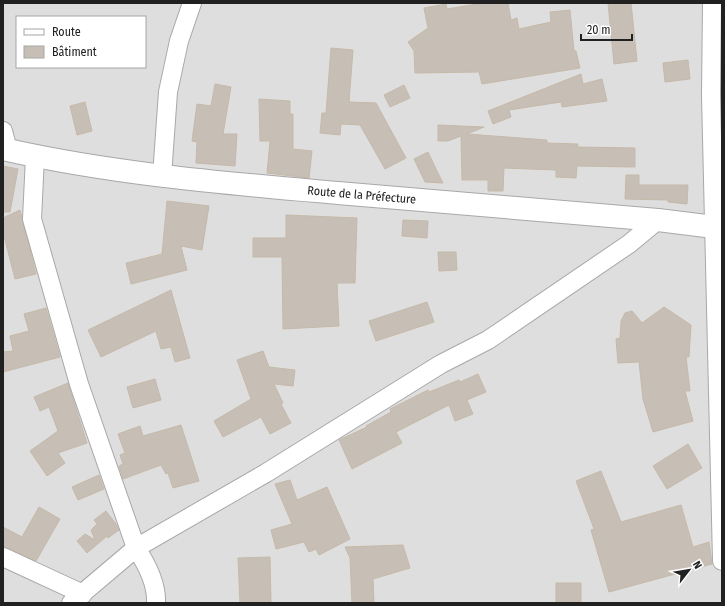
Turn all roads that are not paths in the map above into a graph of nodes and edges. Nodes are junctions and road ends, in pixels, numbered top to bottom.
1 (192, 3) edge
2 (712, 3) edge
3 (4, 143) edge
4 (35, 157) junction
5 (162, 176) junction
6 (658, 220) junction
7 (718, 228) edge
8 (136, 548) junction
9 (3, 557) edge
10 (722, 561) edge
11 (77, 599) edge
12 (156, 603) edge

1 - 5 street
2 - 7 street
3 - 4 street, Route de la Préfecture
4 - 5 street, Route de la Préfecture
4 - 8 street
5 - 6 street, Route de la Préfecture
6 - 7 street, Route de la Préfecture
6 - 8 street
7 - 10 street
8 - 11 street
8 - 12 street
9 - 11 street

